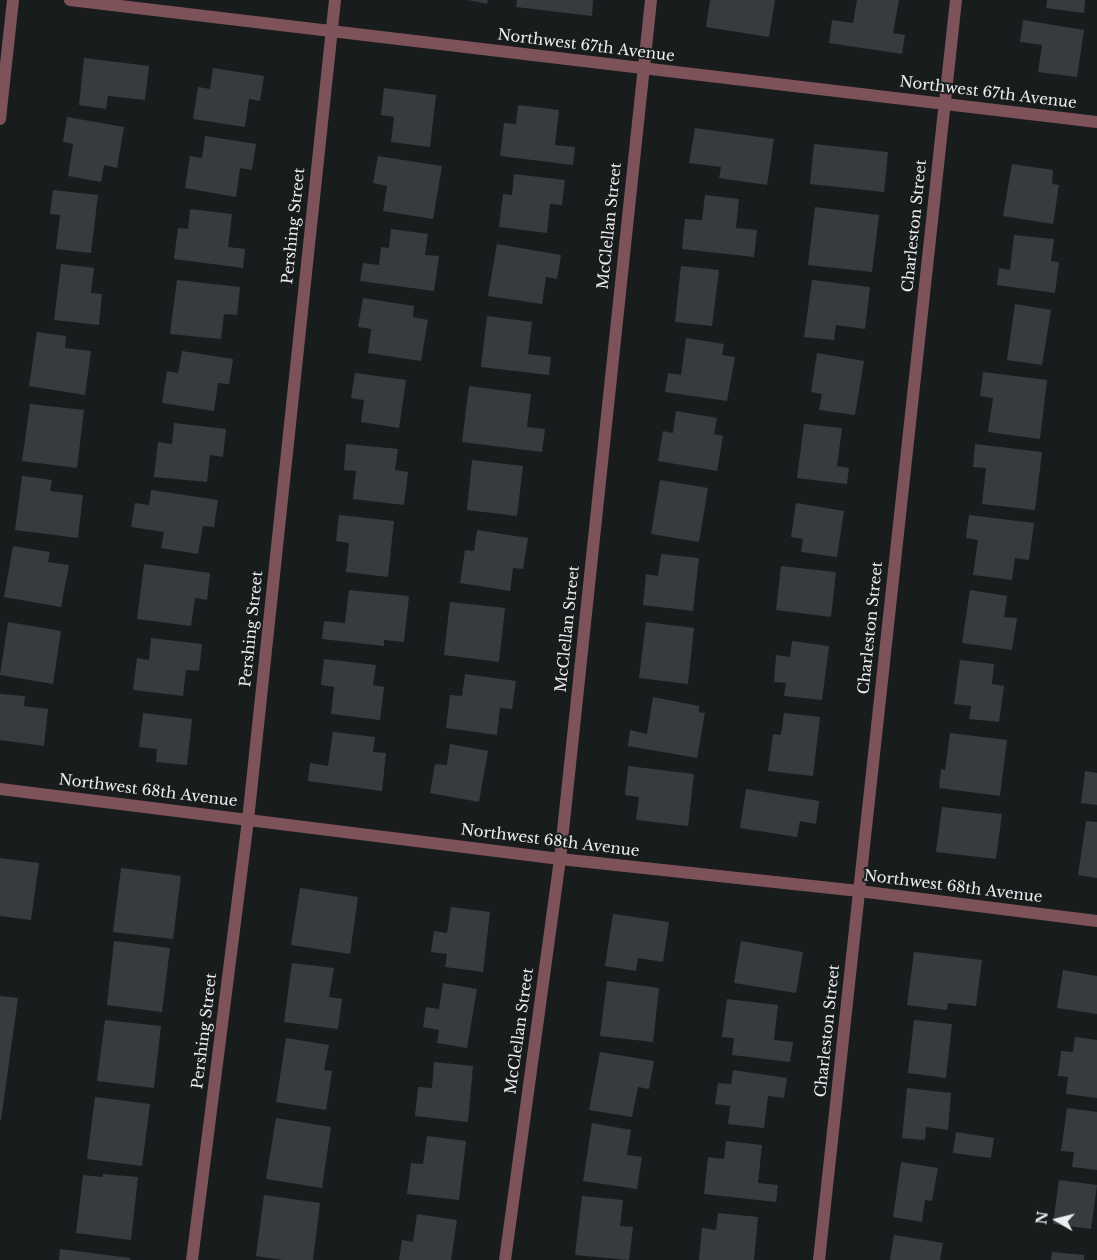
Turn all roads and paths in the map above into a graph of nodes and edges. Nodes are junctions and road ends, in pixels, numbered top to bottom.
1 (13, 0) edge
2 (70, 0) edge
3 (335, 0) edge
4 (651, 0) edge
5 (956, 0) edge
6 (331, 31) junction
7 (642, 69) junction
8 (944, 105) junction
9 (0, 119) edge
10 (1097, 122) edge
11 (0, 790) edge
12 (248, 820) junction
13 (560, 859) junction
14 (859, 891) junction
15 (1097, 921) edge
16 (192, 1260) edge
17 (504, 1260) edge
18 (819, 1260) edge

1 - 9 street
2 - 6 street, Northwest 67th Avenue
3 - 6 street, Pershing Street
4 - 7 street, McClellan Street
5 - 8 street, Charleston Street
6 - 7 street, Northwest 67th Avenue
6 - 12 street, Pershing Street
7 - 8 street, Northwest 67th Avenue
7 - 13 street, McClellan Street
8 - 10 street, Northwest 67th Avenue
8 - 14 street, Charleston Street
11 - 12 street, Northwest 68th Avenue
12 - 13 street, Northwest 68th Avenue
12 - 16 street, Pershing Street
13 - 14 street, Northwest 68th Avenue
13 - 17 street, McClellan Street
14 - 15 street, Northwest 68th Avenue
14 - 18 street, Charleston Street

